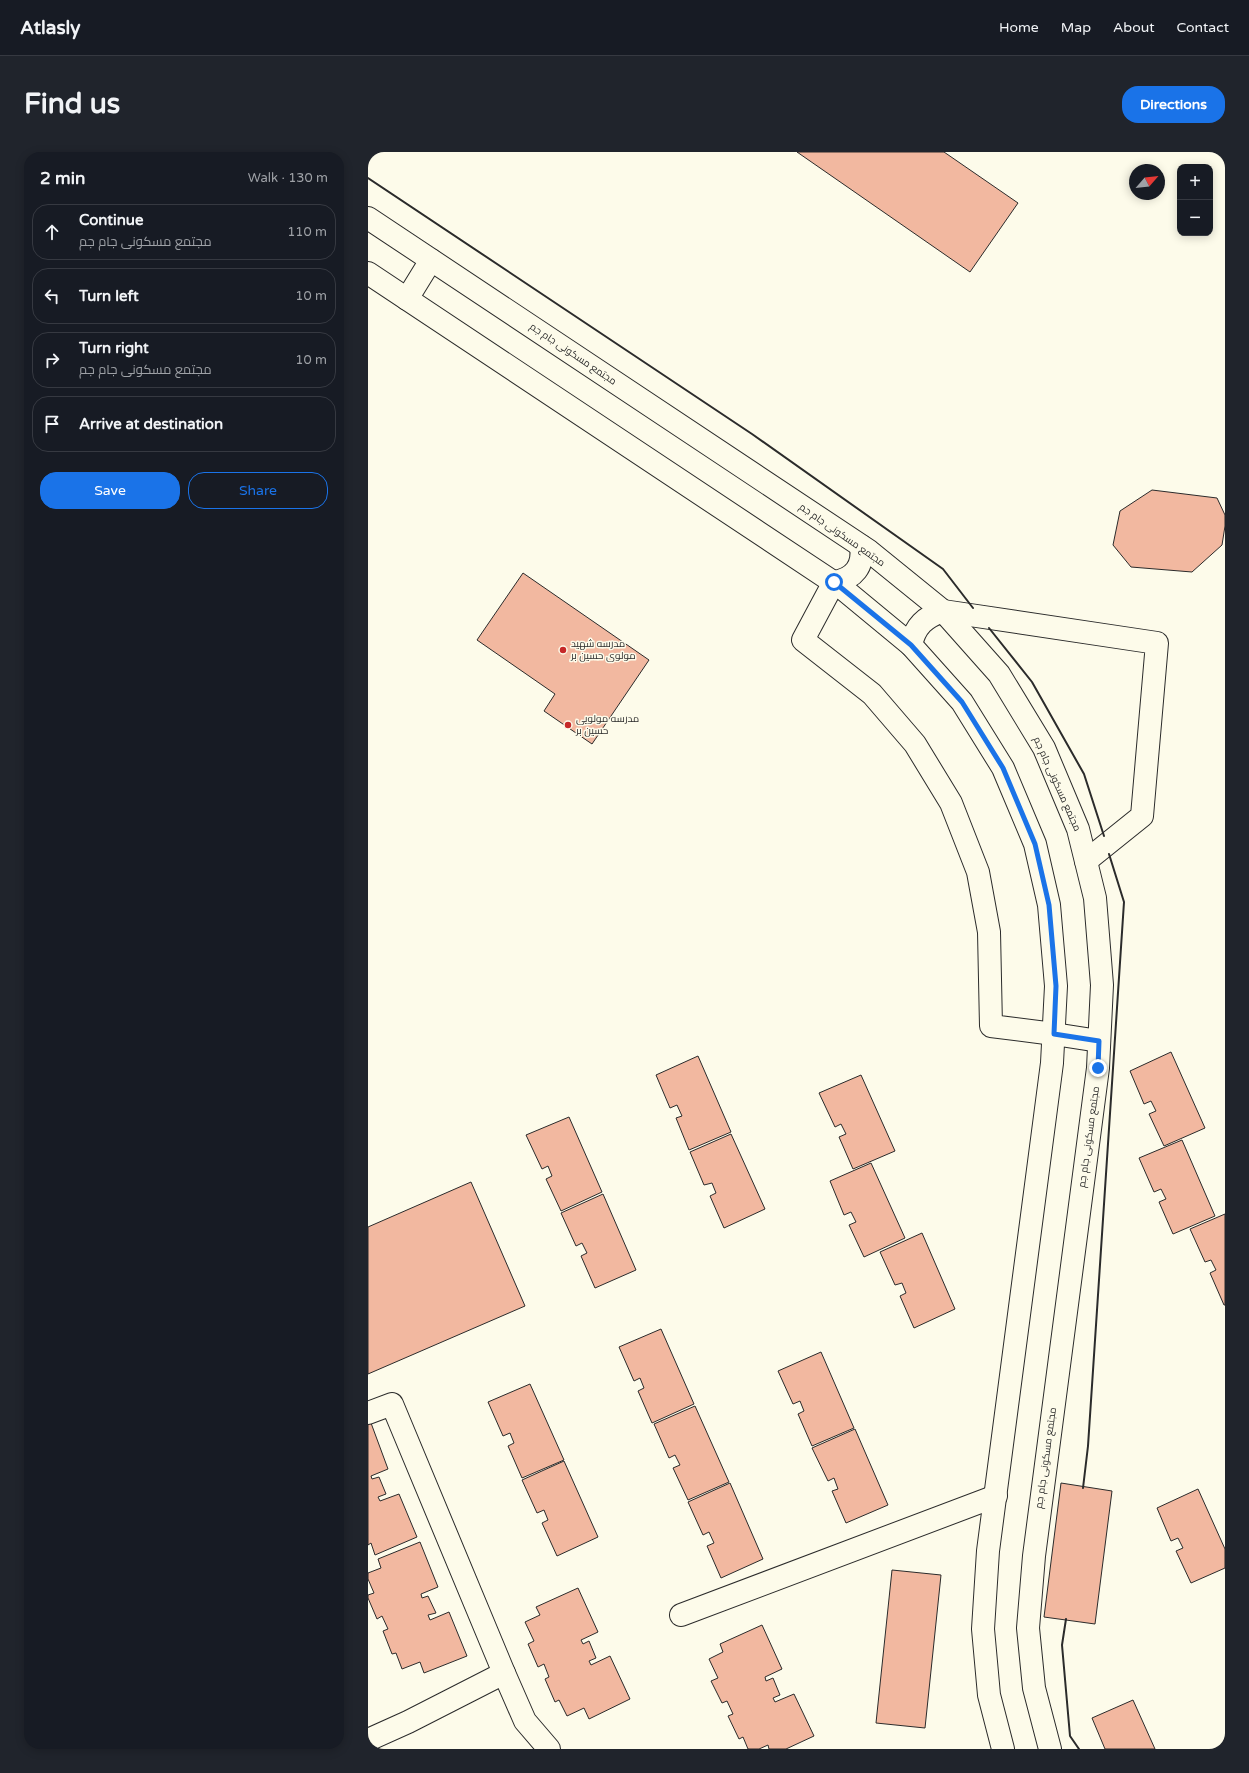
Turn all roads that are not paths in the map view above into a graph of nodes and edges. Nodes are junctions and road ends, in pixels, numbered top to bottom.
1 (368, 218) edge
2 (431, 260) junction
3 (368, 272) edge
4 (407, 299) junction
5 (861, 546) junction
6 (834, 582) junction
7 (943, 612) junction
8 (911, 645) junction
9 (1086, 861) junction
10 (1054, 1034) junction
11 (1099, 1041) junction
12 (368, 1413) edge
13 (996, 1496) junction
14 (681, 1615) dead end
15 (504, 1673) junction
16 (368, 1740) edge
17 (549, 1749) edge
18 (1003, 1749) edge
19 (1050, 1749) edge

1 - 2 street, مجتمع مسکونی جام جم
2 - 4 street
2 - 5 street, مجتمع مسکونی جام جم
3 - 4 street
4 - 6 street
5 - 6 street
5 - 7 street, مجتمع مسکونی جام جم
6 - 8 street
6 - 10 street
7 - 8 street
7 - 9 street, مجتمع مسکونی جام جم
7 - 9 street
8 - 10 street
9 - 11 street, مجتمع مسکونی جام جم
10 - 11 street
10 - 13 street
11 - 19 street, مجتمع مسکونی جام جم
12 - 15 street
13 - 14 street
13 - 18 street
15 - 16 street
15 - 17 street

